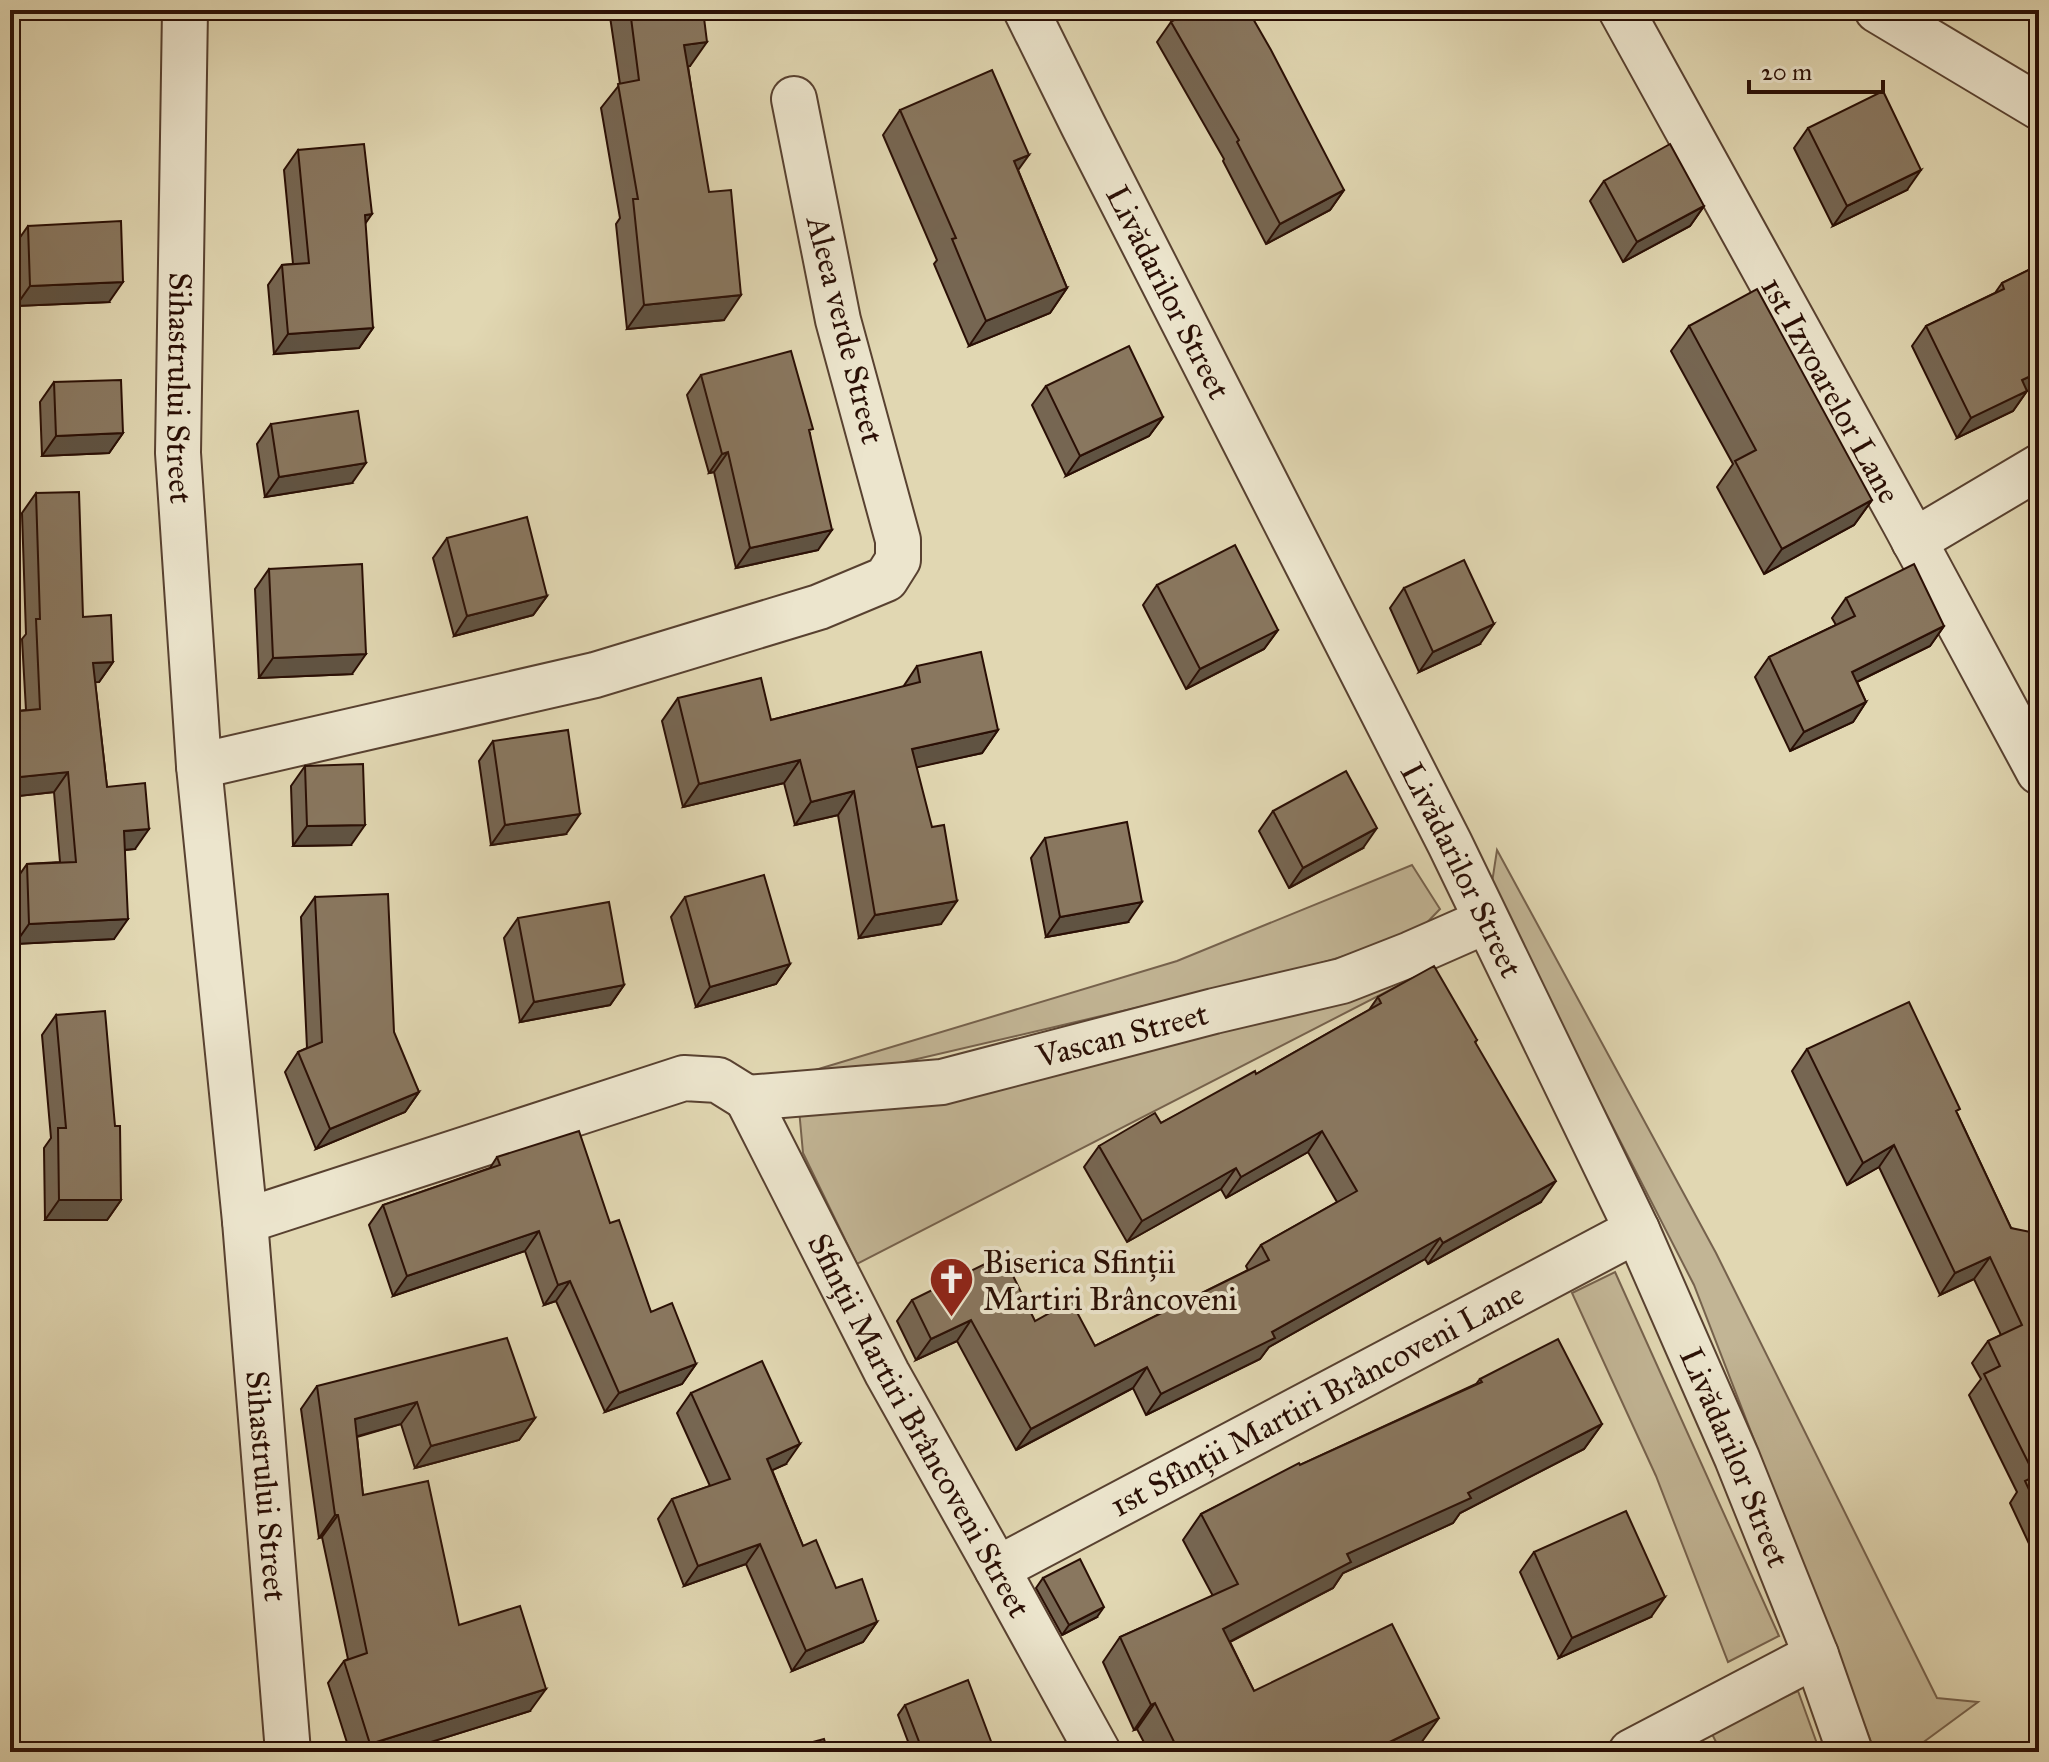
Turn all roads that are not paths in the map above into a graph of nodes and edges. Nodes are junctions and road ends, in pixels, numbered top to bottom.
1 (185, 10) edge
2 (1026, 10) edge
3 (1621, 10) edge
4 (1877, 10) edge
5 (794, 99) dead end
6 (2039, 107) edge
7 (2039, 467) edge
8 (1914, 541) junction
9 (199, 766) junction
10 (2039, 772) edge
11 (1486, 921) junction
12 (747, 1098) junction
13 (245, 1221) junction
14 (1637, 1230) junction
15 (997, 1569) junction
16 (1816, 1655) junction
17 (288, 1752) edge
18 (1098, 1752) edge
19 (1631, 1752) edge
20 (1850, 1752) edge

1 - 9 street, Sihastrului Street
2 - 11 street, Livădarilor Street
3 - 8 street, 1st Izvoarelor Lane
4 - 6 street
5 - 9 street, Aleea verde Street
7 - 8 street
8 - 10 street, 1st Izvoarelor Lane
9 - 13 street, Sihastrului Street
11 - 12 street, Vascan Street
11 - 14 street, Livădarilor Street
12 - 13 street
12 - 15 street, Sfinții Martiri Brâncoveni Street
13 - 17 street, Sihastrului Street
14 - 15 street, 1st Sfînții Martiri Brâncoveni Lane
14 - 16 street, Livădarilor Street
15 - 18 street, Sfinții Martiri Brâncoveni Street
16 - 19 street
16 - 20 street, Livădarilor Street

